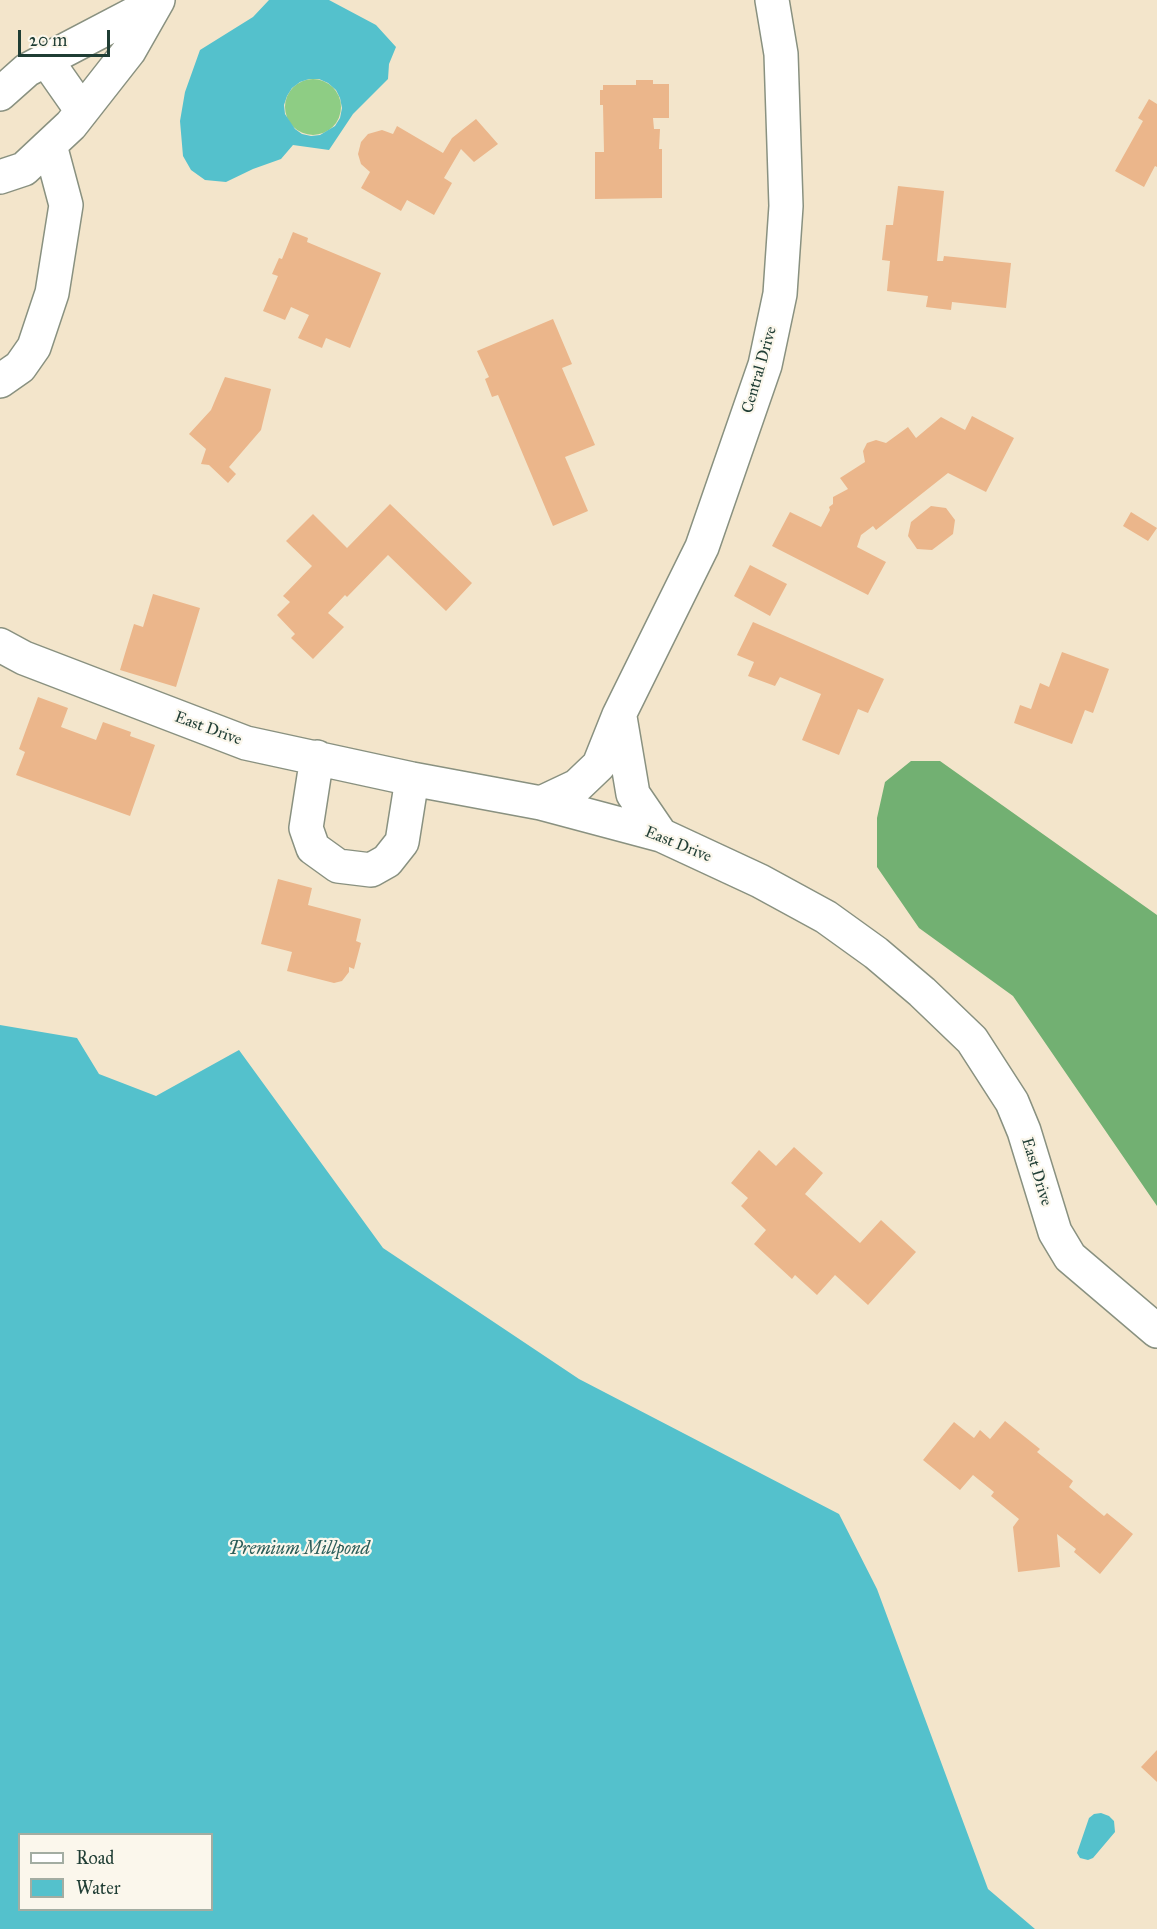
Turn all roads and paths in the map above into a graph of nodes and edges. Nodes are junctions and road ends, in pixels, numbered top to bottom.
1 (772, 0) edge
2 (156, 2) edge
3 (47, 60) junction
4 (0, 94) edge
5 (82, 111) junction
6 (50, 145) junction
7 (0, 177) edge
8 (0, 381) edge
9 (0, 645) edge
10 (619, 715) junction
11 (317, 757) junction
12 (412, 779) junction
13 (541, 803) junction
14 (661, 835) junction
15 (1157, 1331) edge

1 - 10 street, Central Drive
2 - 3 street
2 - 5 street
3 - 4 street
3 - 5 street
5 - 6 street
6 - 7 street
6 - 8 street
9 - 11 street, East Drive
10 - 13 street, Central Drive
10 - 14 street
11 - 12 street, East Drive
11 - 12 street
12 - 13 street, East Drive
13 - 14 street, East Drive
14 - 15 street, East Drive

